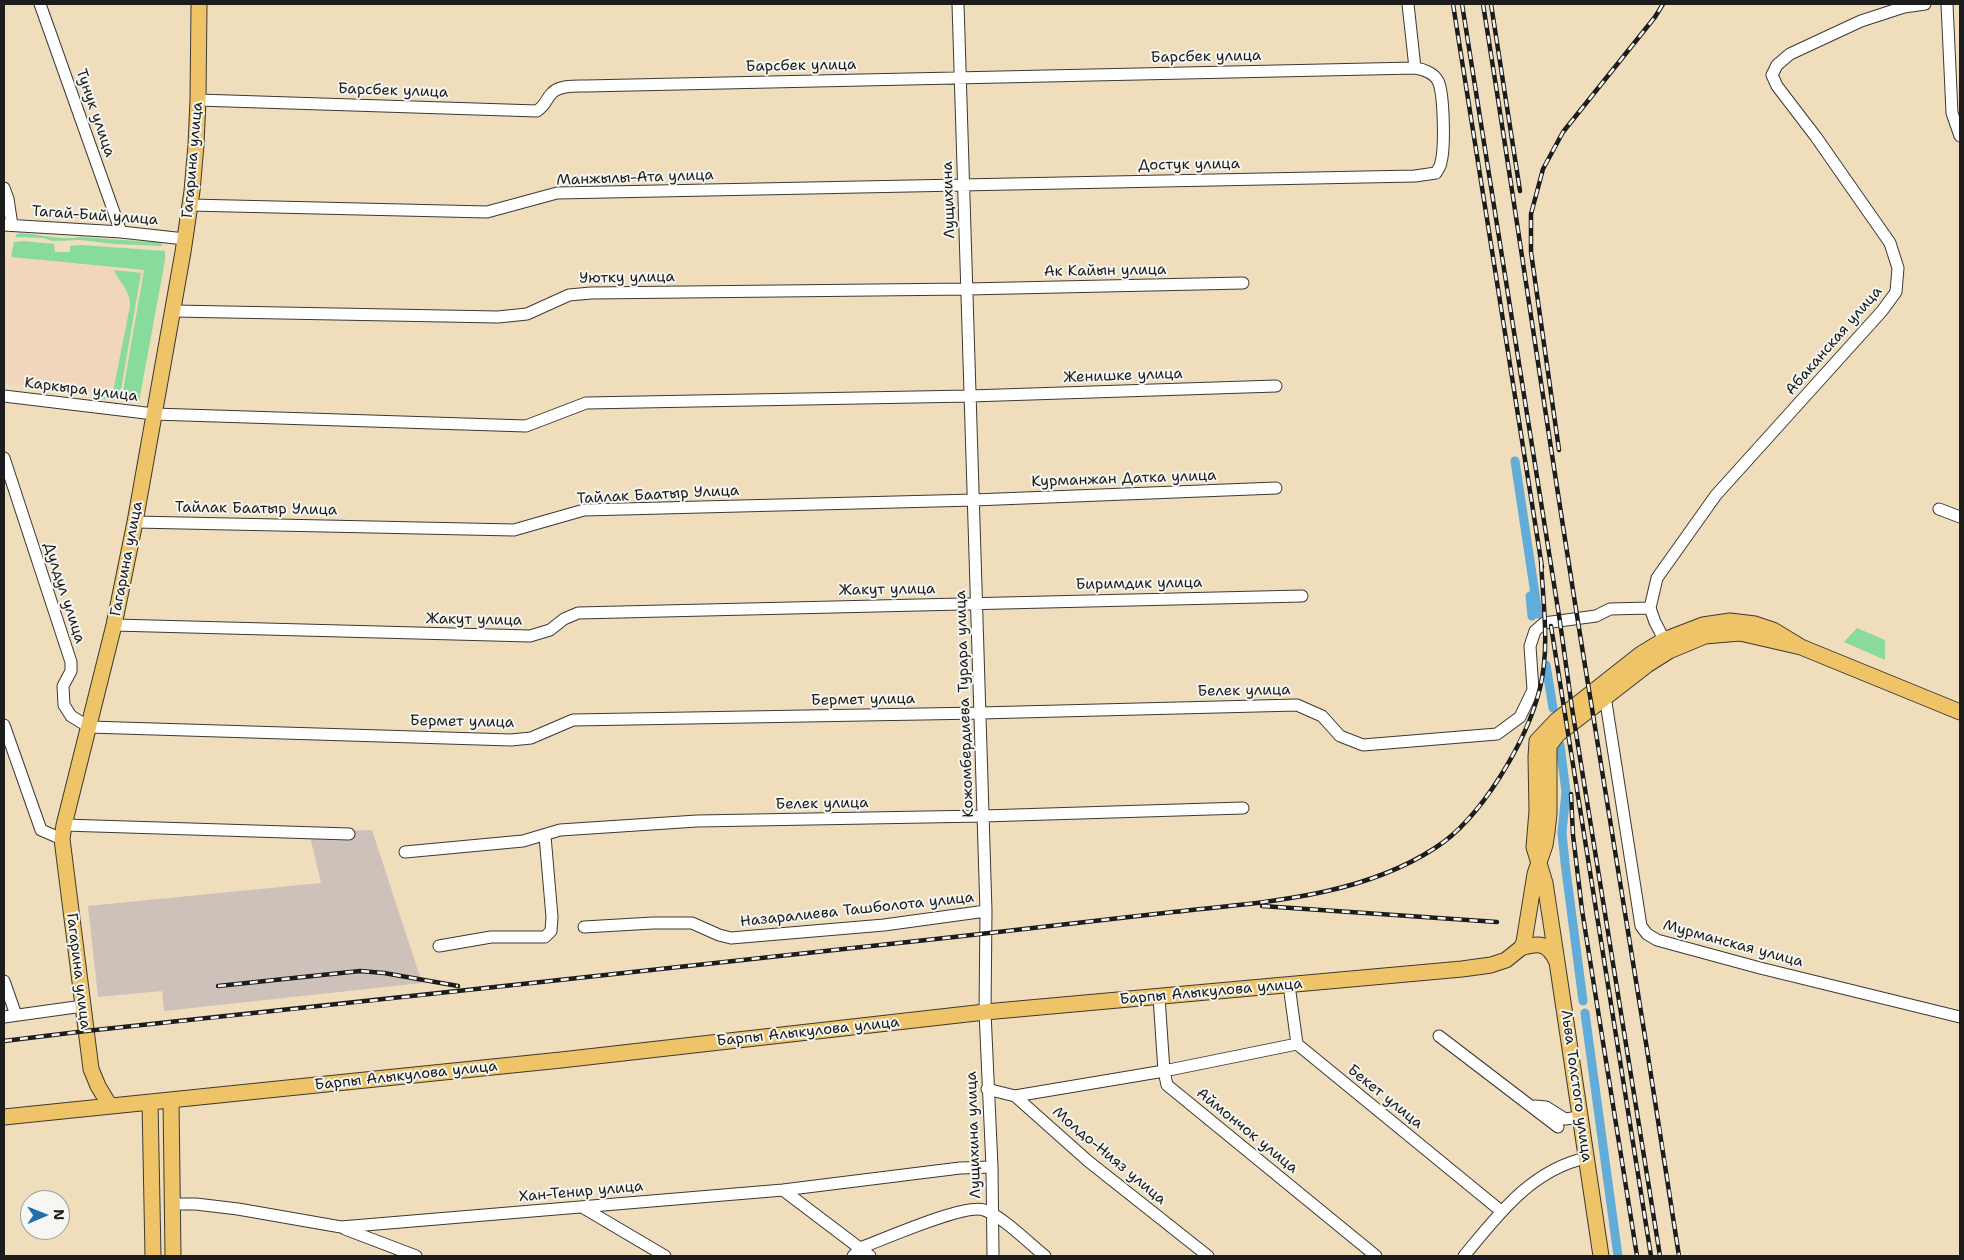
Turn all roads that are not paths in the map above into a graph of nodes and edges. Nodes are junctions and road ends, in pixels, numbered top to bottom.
1 (40, 4) edge
2 (199, 4) edge
3 (958, 4) edge
4 (1408, 4) edge
5 (1925, 4) edge
6 (1947, 4) edge
7 (1415, 68) junction
8 (960, 77) junction
9 (198, 100) junction
10 (1960, 136) edge
11 (964, 185) junction
12 (4, 188) edge
13 (190, 204) junction
14 (8, 225) edge
15 (121, 232) junction
16 (185, 239) junction
17 (1243, 283) dead end
18 (967, 289) junction
19 (173, 311) junction
20 (1276, 386) dead end
21 (4, 396) edge
22 (970, 396) junction
23 (154, 414) junction
24 (4, 458) edge
25 (1276, 488) dead end
26 (974, 500) junction
27 (1939, 509) dead end
28 (1960, 518) edge
29 (135, 522) junction
30 (1302, 596) dead end
31 (977, 603) junction
32 (1650, 608) junction
33 (114, 625) junction
34 (1667, 646) junction
35 (1606, 696) junction
36 (1960, 712) edge
37 (980, 713) junction
38 (4, 725) edge
39 (89, 727) junction
40 (1243, 808) dead end
41 (984, 816) junction
42 (63, 832) junction
43 (349, 834) dead end
44 (545, 836) junction
45 (405, 852) dead end
46 (1538, 863) junction
47 (986, 911) junction
48 (584, 927) dead end
49 (438, 946) dead end
50 (1520, 948) junction
51 (1557, 962) junction
52 (4, 981) edge
53 (1290, 985) junction
54 (1159, 997) junction
55 (82, 1006) junction
56 (985, 1012) junction
57 (16, 1015) junction
58 (4, 1017) edge
59 (1960, 1017) edge
60 (1439, 1036) dead end
61 (1297, 1044) junction
62 (1164, 1071) junction
63 (987, 1089) junction
64 (1015, 1096) junction
65 (171, 1100) junction
66 (150, 1102) junction
67 (1531, 1105) junction
68 (110, 1106) junction
69 (4, 1117) edge
70 (1580, 1117) junction
71 (1558, 1127) dead end
72 (1586, 1158) junction
73 (992, 1167) junction
74 (782, 1190) junction
75 (173, 1204) junction
76 (582, 1207) junction
77 (1501, 1211) junction
78 (992, 1214) junction
79 (342, 1227) junction
80 (857, 1252) edge
81 (152, 1256) edge
82 (172, 1256) edge
83 (416, 1256) edge
84 (665, 1256) edge
85 (870, 1256) edge
86 (993, 1256) edge
87 (1045, 1256) edge
88 (1208, 1256) edge
89 (1376, 1256) edge
90 (1464, 1256) edge
91 (1601, 1256) edge

1 - 15 street, Тунук улица
2 - 9 main road, Гагарина улица
3 - 8 street, Лущихина
4 - 7 street
5 - 32 street, Абаканская улица
6 - 10 street
7 - 8 street, Барсбек улица
7 - 11 street, Достук улица
8 - 9 street, Барсбек улица
8 - 11 street, Лущихина
9 - 13 main road, Гагарина улица
11 - 13 street, Манжылы-Ата улица
11 - 18 street, Лущихина
12 - 14 street
13 - 16 main road, Гагарина улица
14 - 15 street, Тагай-Бий улица
15 - 16 street, Тагай-Бий улица
16 - 19 main road, Гагарина улица
17 - 18 street, Ак Кайын улица
18 - 19 street, Уютку улица
18 - 22 street, Лущихина
19 - 23 main road, Гагарина улица
20 - 22 street, Женишке улица
21 - 23 street, Каркыра улица
22 - 23 street, Женишке улица
22 - 26 street, Кожомбердиева Турара улица
23 - 29 main road, Гагарина улица
24 - 39 street, Дулдул улица
25 - 26 street, Курманжан Датка улица
26 - 29 street, Тайлак Баатыр Улица
26 - 31 street, Кожомбердиева Турара улица
27 - 28 street
29 - 33 main road, Гагарина улица
30 - 31 street, Биримдик улица
31 - 33 street, Жакут улица
31 - 37 street, Кожомбердиева Турара улица
32 - 34 street
32 - 37 street, Белек улица
33 - 39 main road, Гагарина улица
34 - 35 main road
34 - 36 main road
34 - 46 main road
35 - 46 main road
35 - 59 street, Мурманская улица
37 - 39 street, Бермет улица
37 - 41 street, Кожомбердиева Турара улица
38 - 42 street
39 - 42 main road, Гагарина улица
40 - 41 street, Белек улица
41 - 44 street, Белек улица
41 - 47 street, Кожомбердиева Турара улица
42 - 43 street
42 - 55 main road, Гагарина улица
44 - 45 street, Белек улица
44 - 49 street
46 - 50 main road
46 - 51 main road, Льва Толстого улица
47 - 48 street, Назаралиева Ташболота улица
47 - 56 street, Кожомбердиева Турара улица
50 - 51 main road
50 - 53 main road, Барпы Алыкулова улица
51 - 70 main road, Льва Толстого улица
52 - 57 street
53 - 54 main road, Барпы Алыкулова улица
53 - 61 street
54 - 56 main road, Барпы Алыкулова улица
54 - 62 street, Аймончок улица
55 - 57 street
55 - 68 main road, Гагарина улица
56 - 63 street, Лущихина улица
56 - 65 main road, Барпы Алыкулова улица
57 - 58 street
60 - 67 street
61 - 62 street
61 - 77 street, Бекет улица
62 - 64 street
62 - 89 street, Аймончок улица
63 - 64 street, Молдо-Нияз улица
63 - 73 street, Лущихина улица
64 - 88 street, Молдо-Нияз улица
65 - 66 main road, Барпы Алыкулова улица
65 - 75 main road
66 - 68 main road, Барпы Алыкулова улица
66 - 81 main road
67 - 70 street
67 - 71 street
68 - 69 main road, Барпы Алыкулова улица
70 - 72 main road, Льва Толстого улица
72 - 77 street
72 - 91 main road, Льва Толстого улица
73 - 74 street, Хан-Тенир улица
73 - 78 street, Лущихина улица
74 - 76 street, Хан-Тенир улица
74 - 80 street
75 - 79 street, Хан-Тенир улица
75 - 82 main road
76 - 79 street, Хан-Тенир улица
76 - 84 street
77 - 90 street
78 - 80 street
78 - 86 street, Лущихина улица
78 - 87 street
79 - 83 street
80 - 85 street

